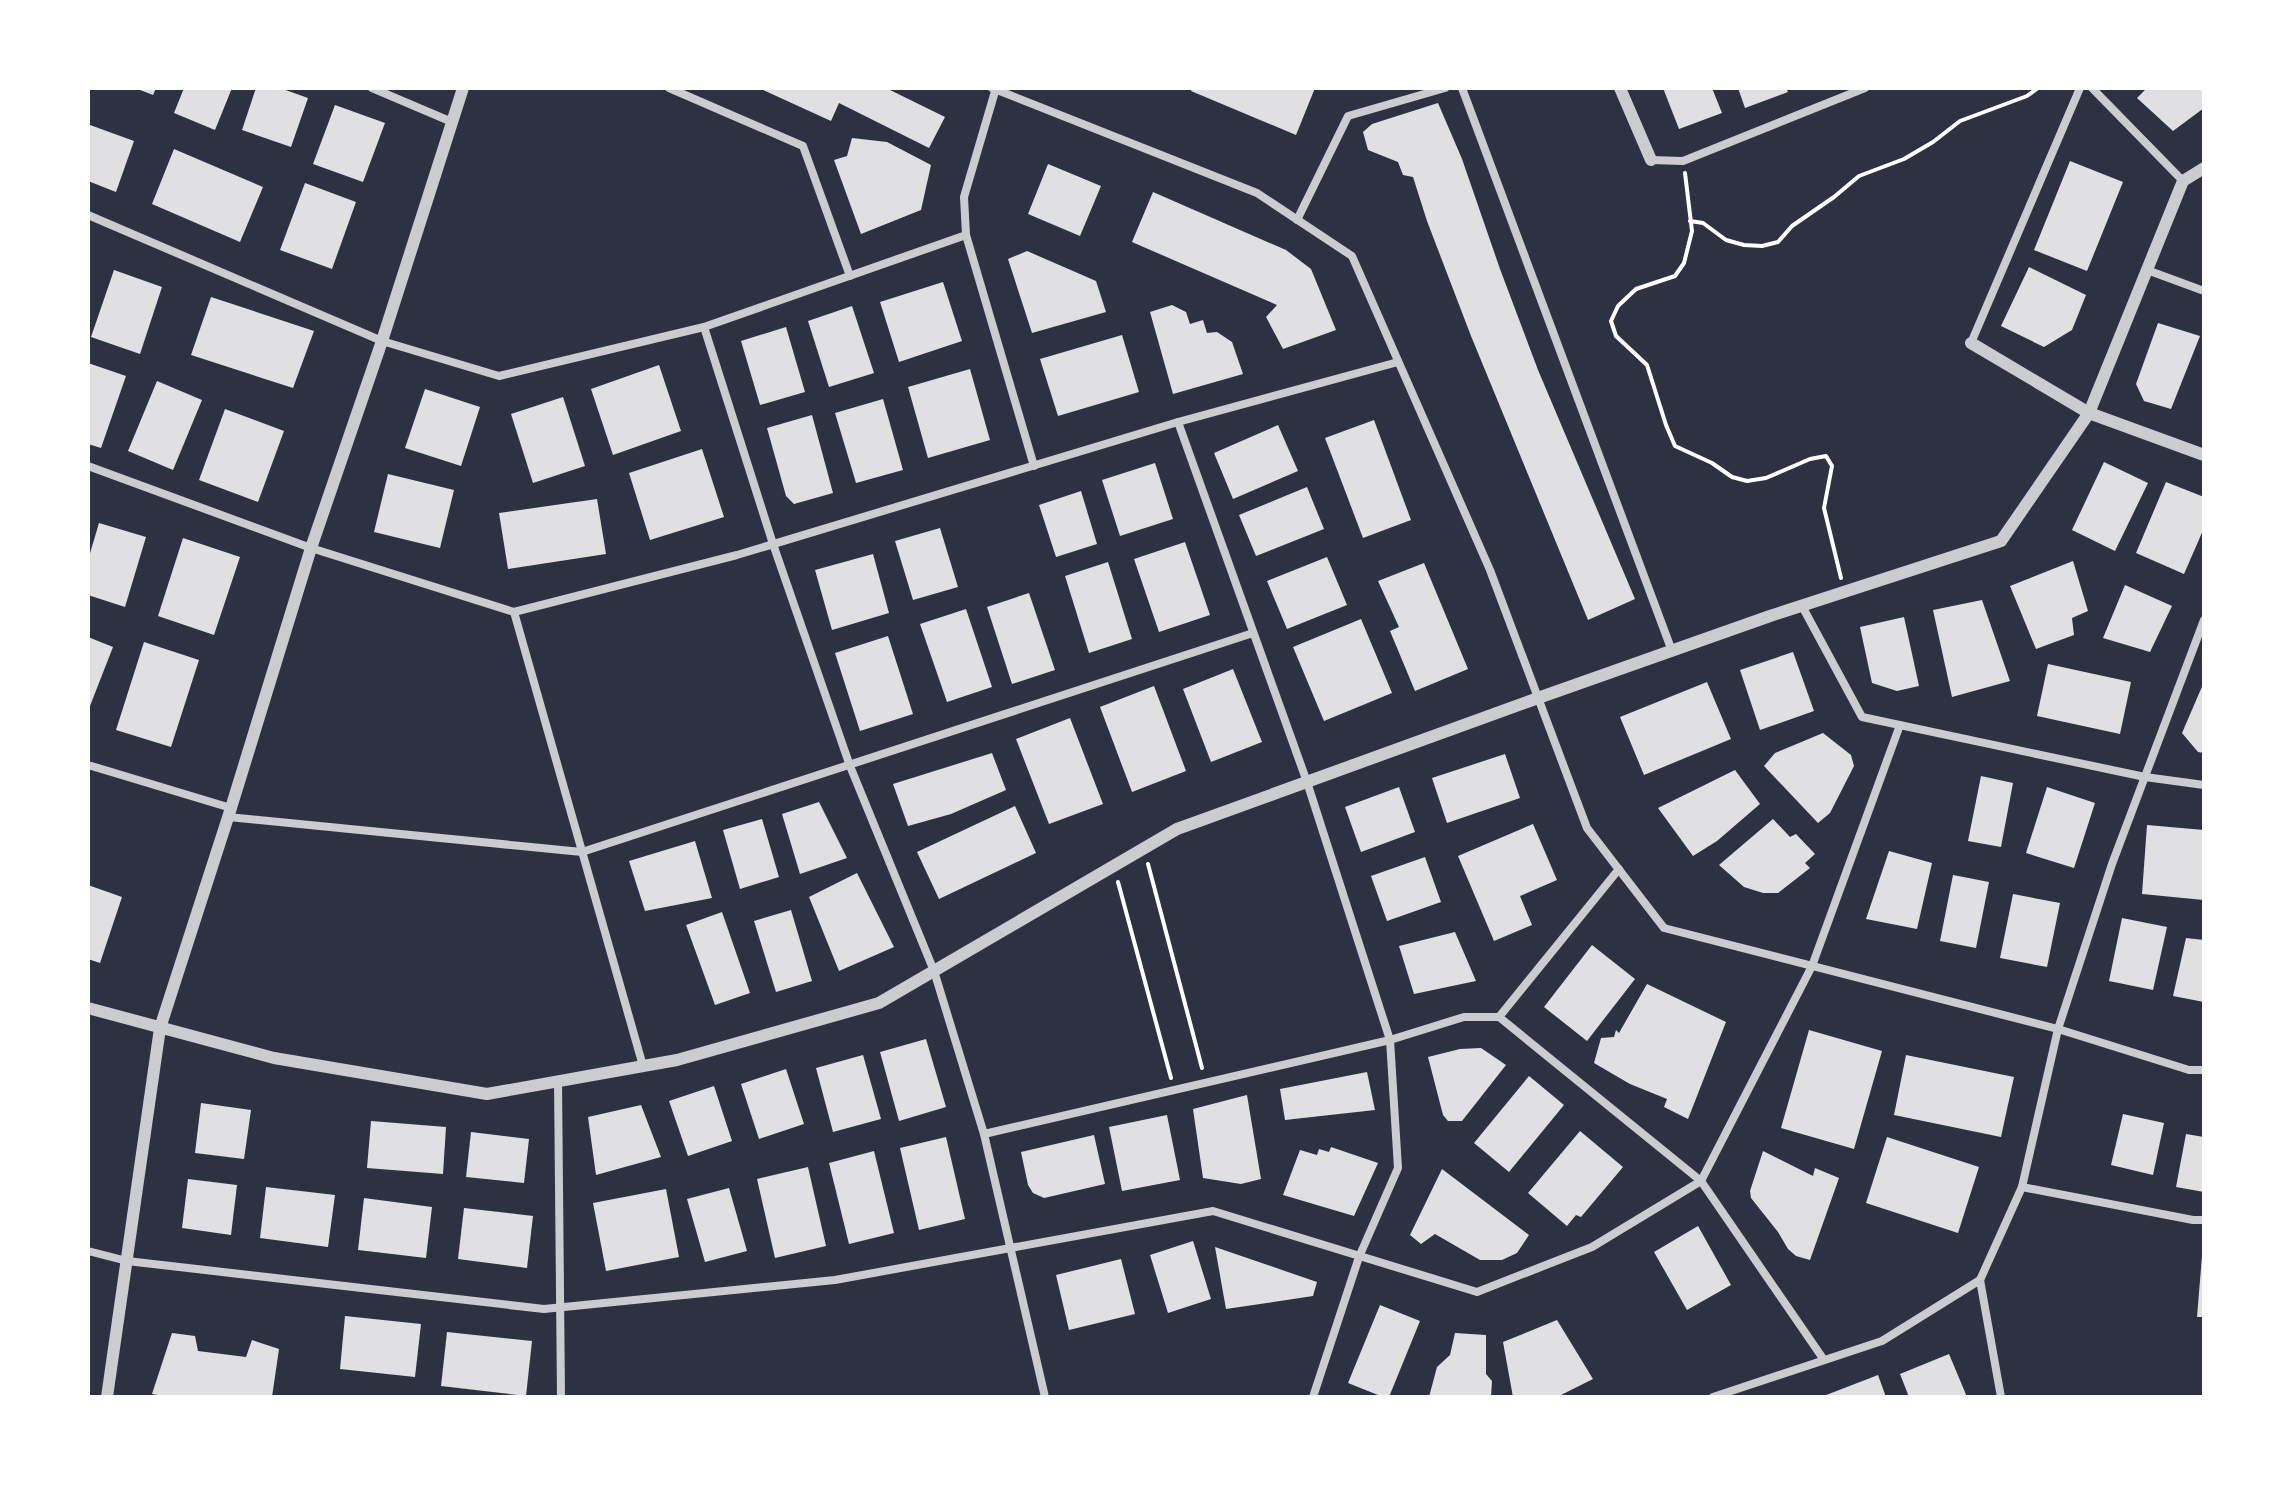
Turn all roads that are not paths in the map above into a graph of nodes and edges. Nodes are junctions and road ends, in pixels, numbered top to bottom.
1 (372, 88) edge
2 (463, 88) edge
3 (669, 88) edge
4 (994, 88) edge
5 (1445, 88) edge
6 (1462, 88) edge
7 (1620, 88) edge
8 (1865, 88) edge
9 (2080, 88) edge
10 (2092, 88) edge
11 (452, 122) junction
12 (1651, 160) joint
13 (2204, 168) edge
14 (2183, 181) junction
15 (88, 215) edge
16 (1297, 220) junction
17 (966, 235) junction
18 (2147, 270) junction
19 (850, 276) junction
20 (2204, 291) edge
21 (704, 327) junction
22 (382, 341) junction
23 (1971, 343) joint
24 (1398, 362) junction
25 (2089, 413) junction
26 (1178, 422) junction
27 (2204, 455) edge
28 (88, 466) edge
29 (1034, 466) junction
30 (773, 544) junction
31 (311, 548) junction
32 (1802, 606) junction
33 (514, 612) junction
34 (2204, 620) edge
35 (1253, 633) junction
36 (1672, 651) junction
37 (1538, 698) junction
38 (1900, 725) junction
39 (88, 765) edge
40 (850, 766) junction
41 (2145, 777) junction
42 (1307, 782) junction
43 (2204, 785) edge
44 (230, 812) junction
45 (582, 852) junction
46 (1619, 869) junction
47 (1812, 966) junction
48 (934, 971) junction
49 (88, 1008) edge
50 (1499, 1017) junction
51 (160, 1028) junction
52 (2058, 1029) junction
53 (1390, 1040) junction
54 (643, 1066) junction
55 (2204, 1070) edge
56 (558, 1081) junction
57 (984, 1134) junction
58 (1701, 1181) junction
59 (2022, 1187) junction
60 (2204, 1220) edge
61 (1010, 1248) junction
62 (88, 1251) edge
63 (1359, 1257) junction
64 (127, 1261) junction
65 (1980, 1280) junction
66 (560, 1307) junction
67 (1824, 1360) junction
68 (107, 1397) edge
69 (561, 1397) edge
70 (1045, 1397) edge
71 (1313, 1397) edge
72 (1713, 1397) edge
73 (2001, 1397) edge

1 - 11 street
2 - 11 street
3 - 19 street
4 - 16 street
4 - 17 street
5 - 16 street
6 - 36 street
7 - 12 street
8 - 12 street
9 - 23 street
10 - 14 street
11 - 22 street
13 - 14 street
14 - 18 street
15 - 22 street
16 - 24 street
17 - 19 street
17 - 29 street
18 - 20 street
18 - 25 street
19 - 21 street
21 - 22 street
21 - 30 street
22 - 31 street
23 - 25 street
24 - 26 street
24 - 37 street
25 - 27 street
25 - 32 street
26 - 29 street
26 - 35 street
28 - 31 street
29 - 30 street
30 - 33 street
30 - 40 street
31 - 33 street
31 - 44 street
32 - 36 street
32 - 38 street
33 - 45 street
34 - 41 street
35 - 40 street
35 - 42 street
36 - 37 street
37 - 42 street
37 - 46 street
38 - 41 street
38 - 47 street
39 - 44 street
40 - 45 street
40 - 48 street
41 - 43 street
41 - 52 street
42 - 48 street
42 - 53 street
44 - 45 street
44 - 51 street
45 - 54 street
46 - 47 street
46 - 50 street
47 - 52 street
47 - 58 street
48 - 54 street
48 - 57 street
49 - 51 street
50 - 53 street
50 - 58 street
51 - 56 street
51 - 64 street
52 - 55 street
52 - 59 street
53 - 57 street
53 - 63 street
54 - 56 street
56 - 66 street
57 - 61 street
58 - 63 street
58 - 67 street
59 - 60 street
59 - 65 street
61 - 63 street
61 - 66 street
61 - 70 street
62 - 64 street
63 - 71 street
64 - 66 street
64 - 68 street
65 - 67 street
65 - 73 street
66 - 69 street
67 - 72 street

